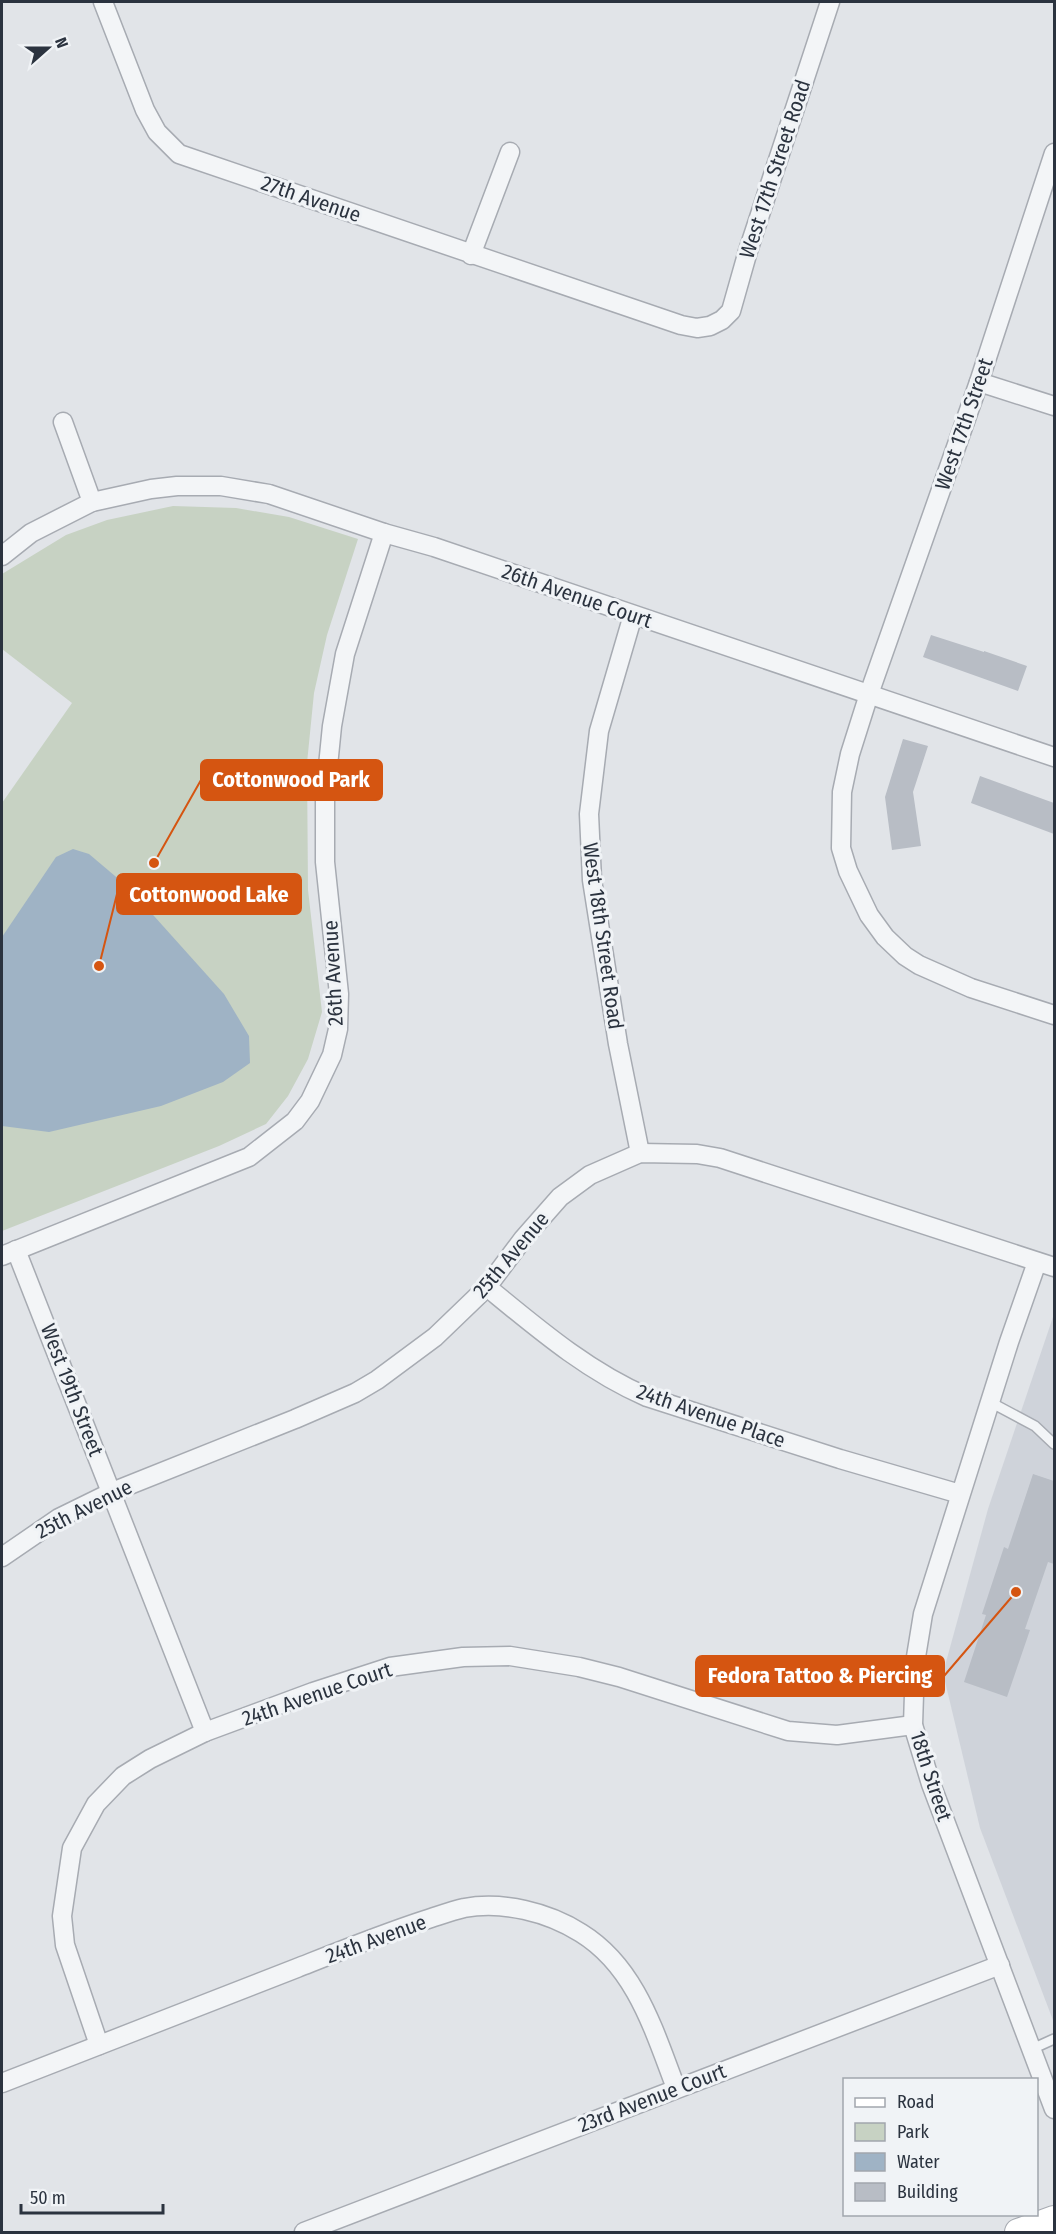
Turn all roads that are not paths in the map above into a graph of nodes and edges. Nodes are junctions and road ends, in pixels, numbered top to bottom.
1 (103, 2) edge
2 (830, 2) edge
3 (510, 152) dead end
4 (1054, 153) edge
5 (471, 255) junction
6 (710, 326) joint
7 (979, 382) junction
8 (1054, 406) edge
9 (63, 422) dead end
10 (92, 502) junction
11 (384, 533) junction
12 (2, 556) edge
13 (633, 615) junction
14 (869, 694) junction
15 (1054, 757) edge
16 (1054, 1016) edge
17 (640, 1153) junction
18 (9, 1253) edge
19 (1046, 1265) edge
20 (487, 1287) junction
21 (990, 1402) junction
22 (1054, 1444) edge
23 (112, 1492) junction
24 (960, 1494) junction
25 (2, 1557) edge
26 (913, 1725) junction
27 (206, 1732) junction
28 (1000, 1965) junction
29 (1054, 2039) edge
30 (99, 2045) junction
31 (1032, 2049) junction
32 (2, 2083) edge
33 (676, 2088) junction
34 (1054, 2109) edge
35 (1054, 2219) edge
36 (304, 2232) edge
37 (1018, 2232) edge

1 - 5 street, 27th Avenue
2 - 6 street, West 17th Street Road
3 - 5 street
4 - 7 street, West 17th Street
5 - 6 street, 27th Avenue
7 - 8 street
7 - 14 street, West 17th Street
9 - 10 street
10 - 11 street, 26th Avenue Court
10 - 12 street, 26th Avenue Court
11 - 13 street, 26th Avenue Court
11 - 18 street, 26th Avenue
13 - 14 street, 26th Avenue Court
13 - 17 street, West 18th Street Road
14 - 15 street, 26th Avenue Court
14 - 16 street, West 17th Street
17 - 19 street, 25th Avenue
17 - 20 street, 25th Avenue
18 - 23 street, West 19th Street
19 - 21 street, 18th Street
20 - 23 street, 25th Avenue
20 - 24 street, 24th Avenue Place
21 - 22 lane
21 - 24 street, 18th Street
23 - 25 street, 25th Avenue
23 - 27 street, West 19th Street
24 - 26 street, 18th Street
26 - 27 street, 24th Avenue Court
26 - 28 street, 18th Street
27 - 30 street, 24th Avenue Court
28 - 31 street, 18th Street
28 - 33 street, 23rd Avenue Court
29 - 31 lane
30 - 32 street, 24th Avenue
30 - 33 street, 24th Avenue
31 - 34 street, 18th Street
33 - 36 street, 23rd Avenue Court
35 - 37 main road

